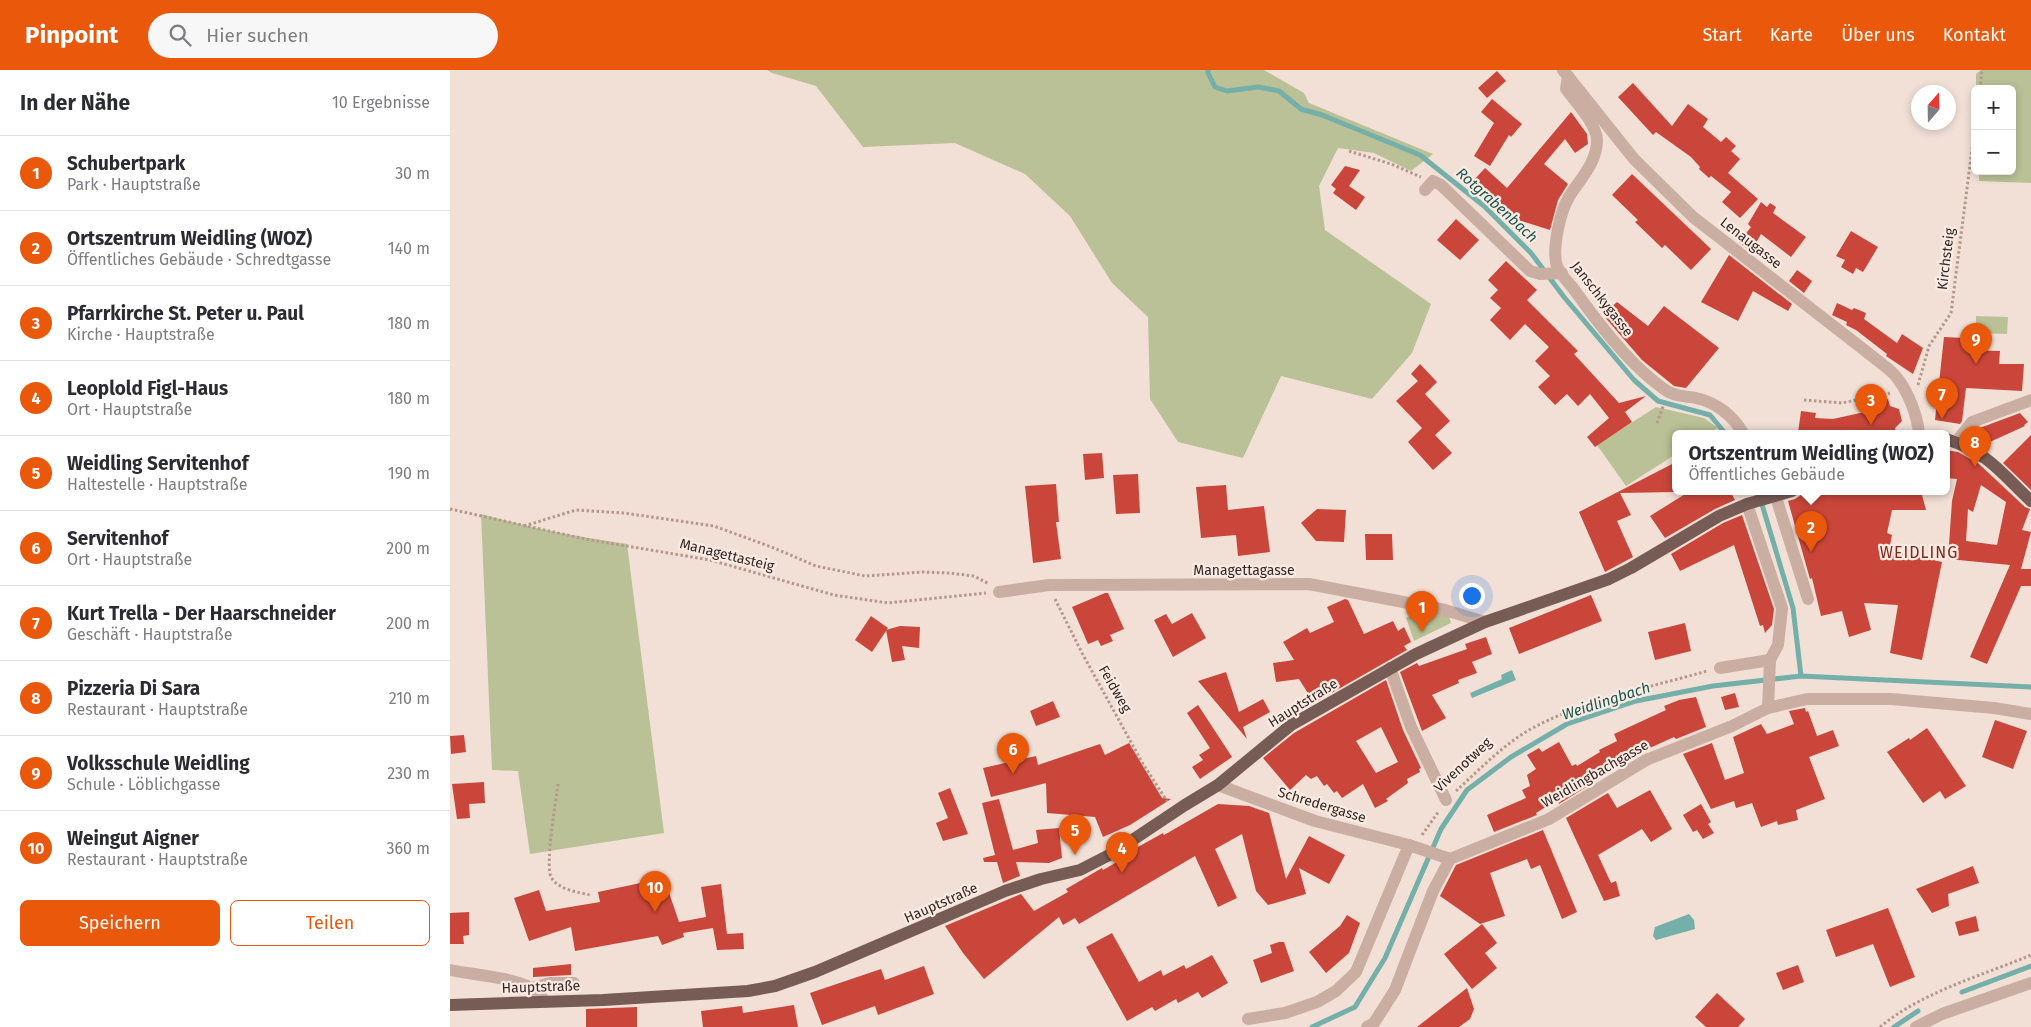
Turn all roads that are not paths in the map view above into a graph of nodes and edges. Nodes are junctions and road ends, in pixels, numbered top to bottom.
1 (1565, 73) edge
2 (1429, 186) road end
3 (1562, 274) junction
4 (2031, 400) edge
5 (1742, 430) edge
6 (1919, 430) edge
7 (1951, 441) edge
8 (1773, 495) edge
9 (2031, 501) edge
10 (1750, 503) junction
11 (999, 592) road end
12 (1808, 599) dead end
13 (1485, 622) junction
14 (1769, 665) junction
15 (1390, 668) junction
16 (1720, 668) road end
17 (1768, 708) junction
18 (2031, 714) edge
19 (1218, 785) junction
20 (1446, 800) road end
21 (1413, 846) junction
22 (1444, 857) junction
23 (450, 970) edge
24 (574, 983) dead end
25 (2031, 983) edge
26 (532, 988) junction
27 (546, 1002) junction
28 (450, 1005) edge
29 (1248, 1019) dead end
30 (1368, 1027) edge
31 (1916, 1027) edge

1 - 3 street, Janschkygasse
1 - 6 street, Lenaugasse
2 - 3 street
3 - 5 street, Janschkygasse
4 - 7 street
7 - 9 main road
8 - 10 main road, Hauptstraße
8 - 12 street
10 - 13 main road, Hauptstraße
10 - 14 street
11 - 13 street, Managettagasse
13 - 15 main road, Hauptstraße
14 - 16 street
14 - 17 street
15 - 19 main road, Hauptstraße
15 - 20 street
17 - 18 street, Weidlingbachgasse
17 - 22 street, Weidlingbachgasse
19 - 21 street, Schredergasse
19 - 27 main road, Hauptstraße
21 - 22 street, Schredergasse
21 - 29 street
22 - 30 street
23 - 26 street
24 - 26 street
25 - 31 street
26 - 27 street
27 - 28 main road, Hauptstraße

